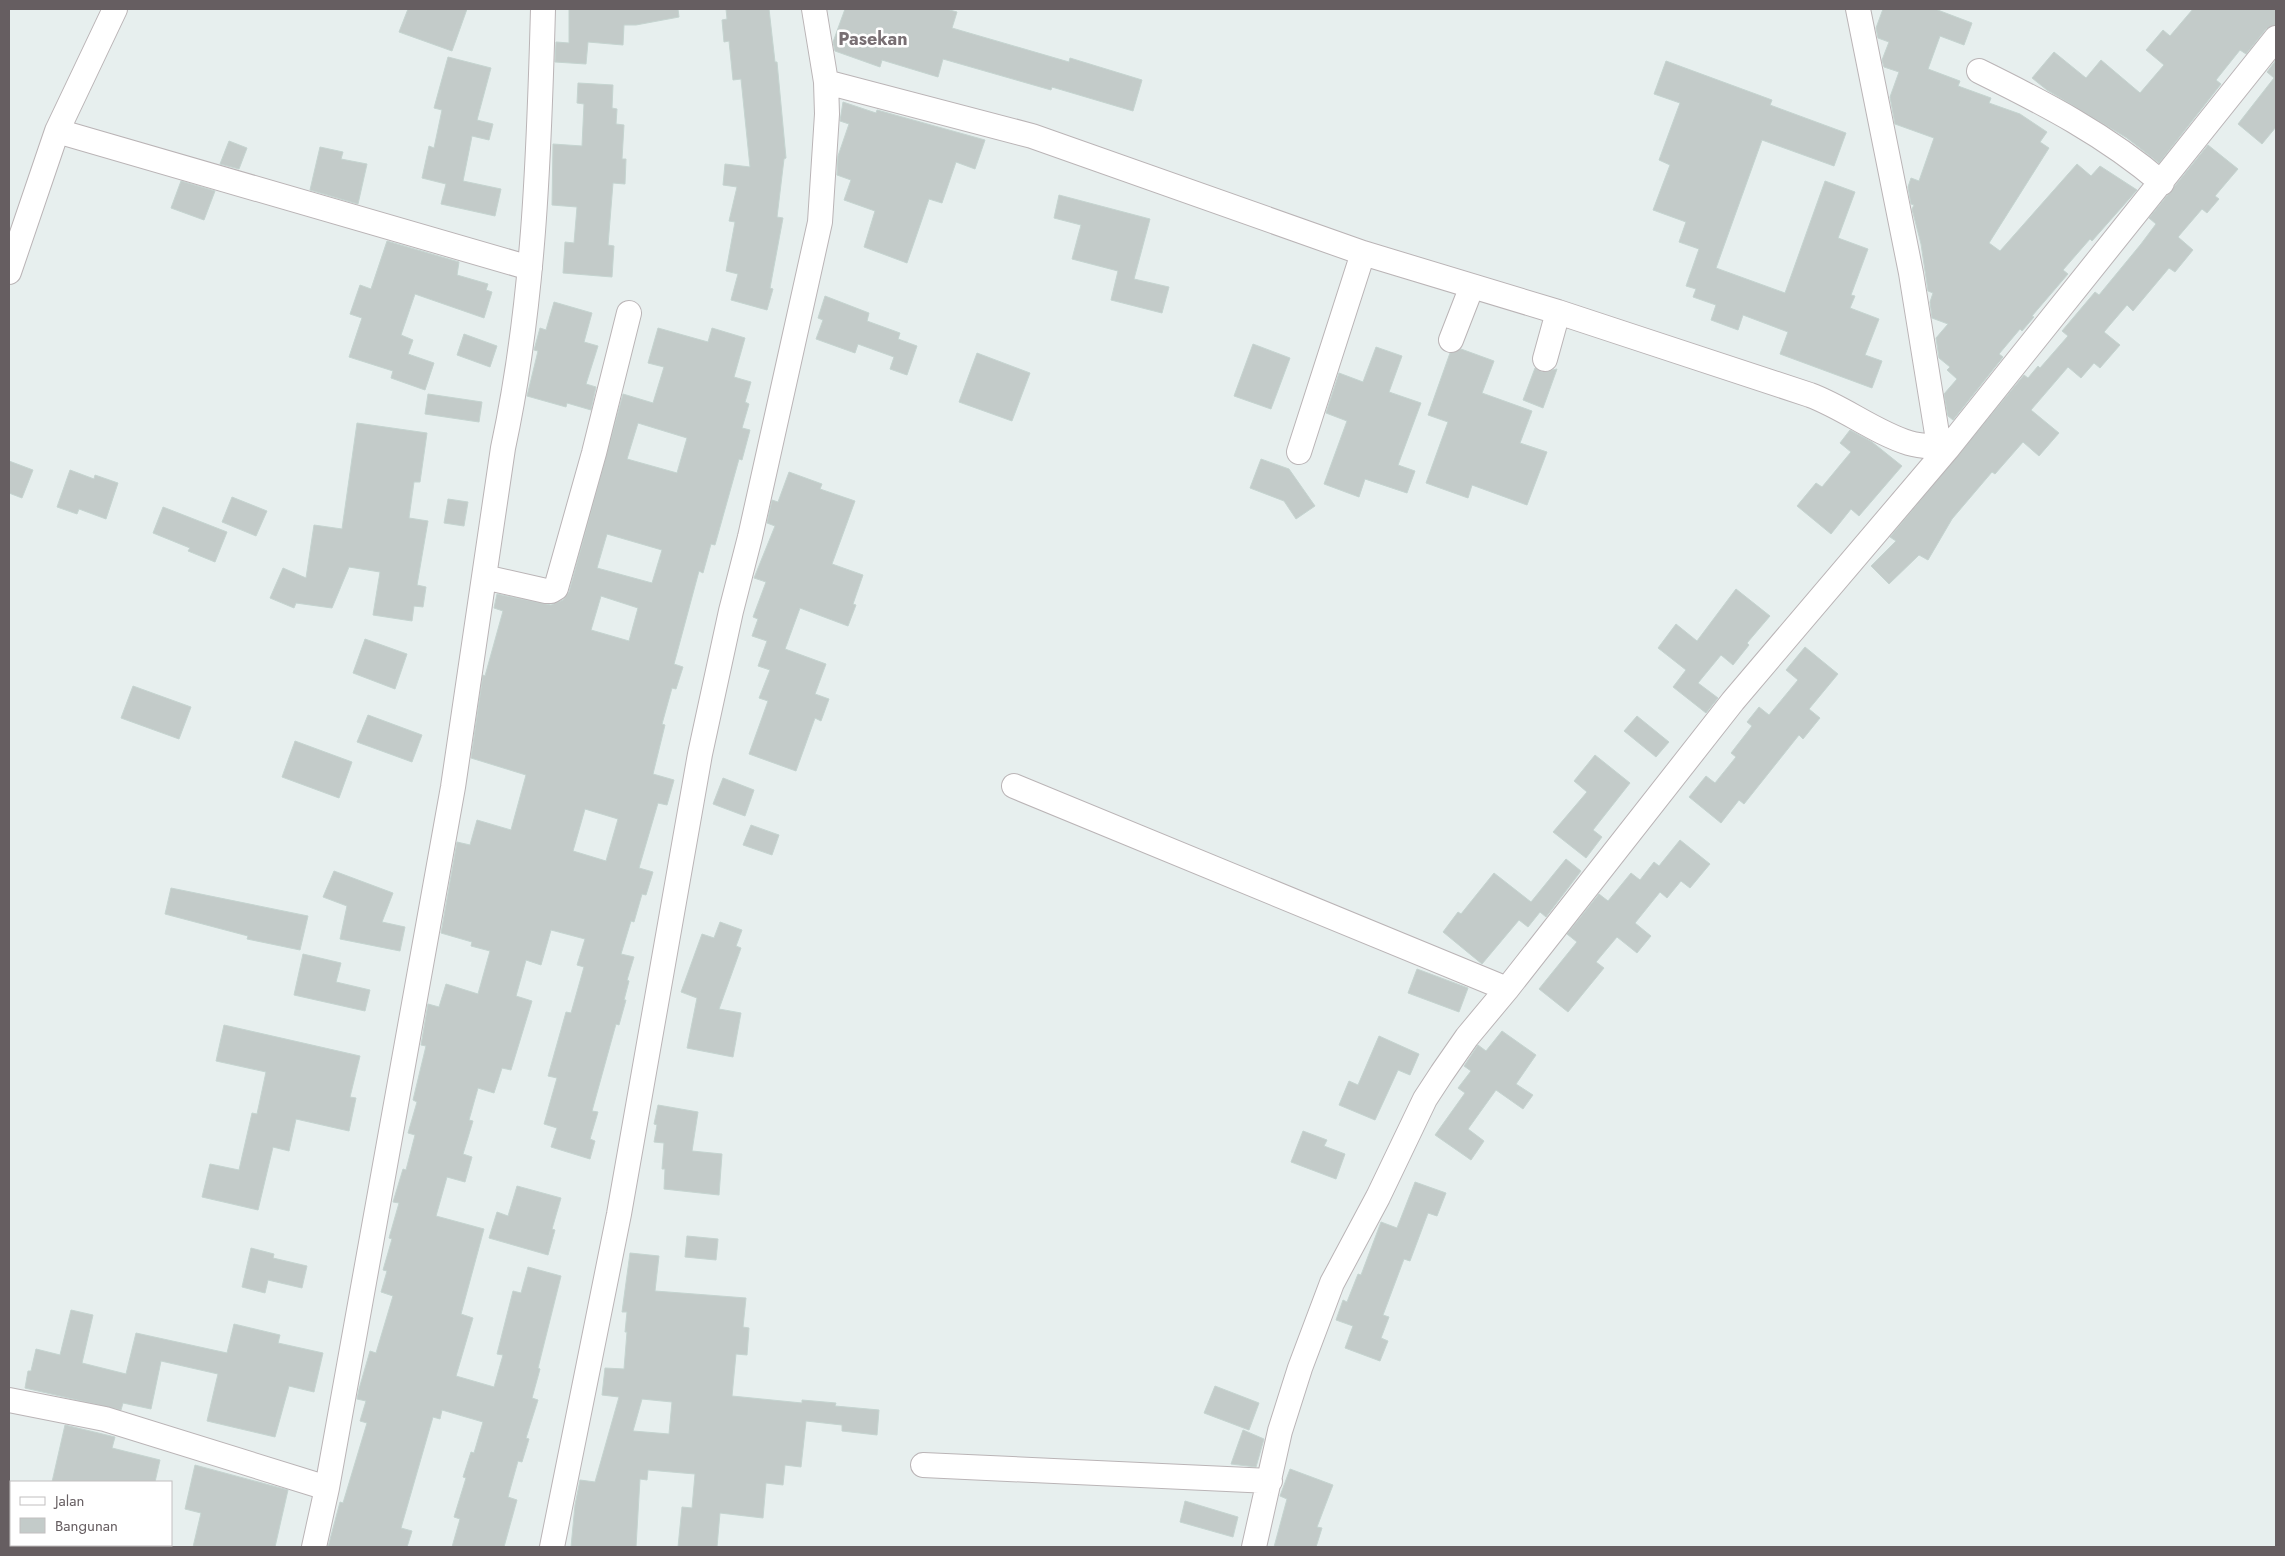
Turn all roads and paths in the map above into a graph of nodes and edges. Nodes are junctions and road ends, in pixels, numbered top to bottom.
1 (115, 9) edge
2 (543, 9) edge
3 (814, 9) edge
4 (1858, 9) edge
5 (2276, 38) edge
6 (1978, 71) dead end
7 (826, 82) junction
8 (57, 130) junction
9 (2162, 183) junction
10 (1363, 253) junction
11 (530, 268) junction
12 (9, 272) edge
13 (1472, 286) junction
14 (1558, 312) junction
15 (629, 313) dead end
16 (1451, 340) dead end
17 (1545, 359) dead end
18 (1944, 447) junction
19 (1299, 452) dead end
20 (484, 577) junction
21 (1014, 786) dead end
22 (1507, 989) junction
23 (9, 1400) edge
24 (923, 1465) dead end
25 (1270, 1481) junction
26 (327, 1488) junction
27 (314, 1547) edge
28 (552, 1547) edge
29 (1254, 1547) edge

1 - 8 street
2 - 11 street
3 - 7 street
4 - 18 street
5 - 9 street
6 - 9 street
7 - 10 street
7 - 28 street
8 - 11 street
8 - 12 street
9 - 18 street
10 - 13 street
10 - 19 street
11 - 20 street
13 - 14 street
13 - 16 street
14 - 17 street
14 - 18 street
15 - 20 street
18 - 22 street
20 - 26 street
21 - 22 street
22 - 25 street
23 - 26 street
24 - 25 street
25 - 29 street
26 - 27 street

